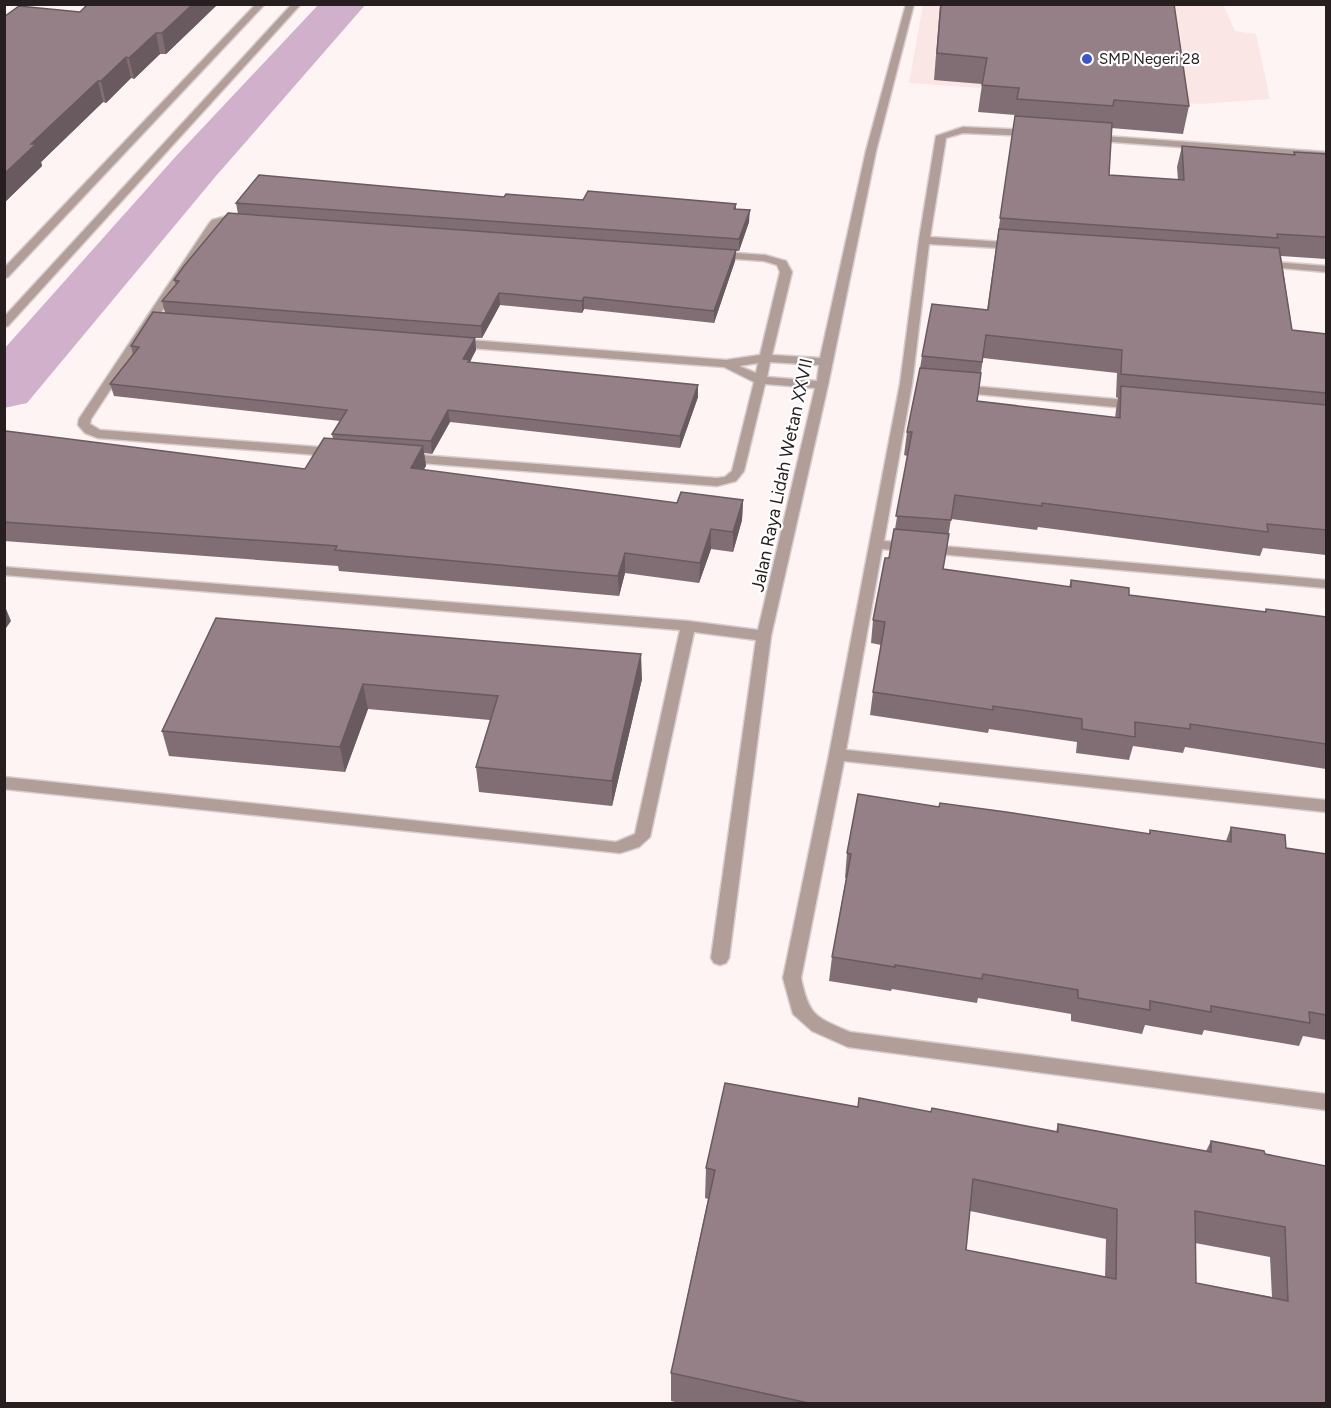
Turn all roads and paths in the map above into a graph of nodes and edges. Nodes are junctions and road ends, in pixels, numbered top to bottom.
1 (261, 4) edge
2 (283, 4) edge
3 (910, 4) edge
4 (297, 5) edge
5 (1040, 134) edge
6 (1075, 136) edge
7 (1326, 155) edge
8 (924, 240) junction
9 (1030, 247) edge
10 (1256, 264) edge
11 (1326, 269) edge
12 (4, 275) edge
13 (4, 324) edge
14 (440, 341) edge
15 (765, 358) junction
16 (825, 362) junction
17 (726, 364) junction
18 (760, 380) junction
19 (822, 385) junction
20 (941, 387) edge
21 (1151, 407) edge
22 (875, 544) junction
23 (4, 571) edge
24 (1326, 584) edge
25 (688, 626) junction
26 (764, 636) junction
27 (837, 755) junction
28 (4, 783) edge
29 (1326, 807) edge
30 (720, 958) dead end
31 (1326, 1102) edge

1 - 12 street
2 - 4 street
3 - 16 street, Jalan Raya Lidah Wetan XXVII
4 - 13 street
5 - 8 street
6 - 7 street
8 - 9 street
8 - 22 street
10 - 11 street
14 - 17 street
15 - 16 street
15 - 17 street
15 - 18 street
15 - 18 street
16 - 19 street, Jalan Raya Lidah Wetan XXVII
17 - 18 street
18 - 19 street
19 - 26 street, Jalan Raya Lidah Wetan XXVII
20 - 21 street
22 - 24 street
22 - 27 street
23 - 25 street
25 - 26 street
25 - 28 street
26 - 30 street, Jalan Raya Lidah Wetan XXVII
27 - 29 street
27 - 31 street

